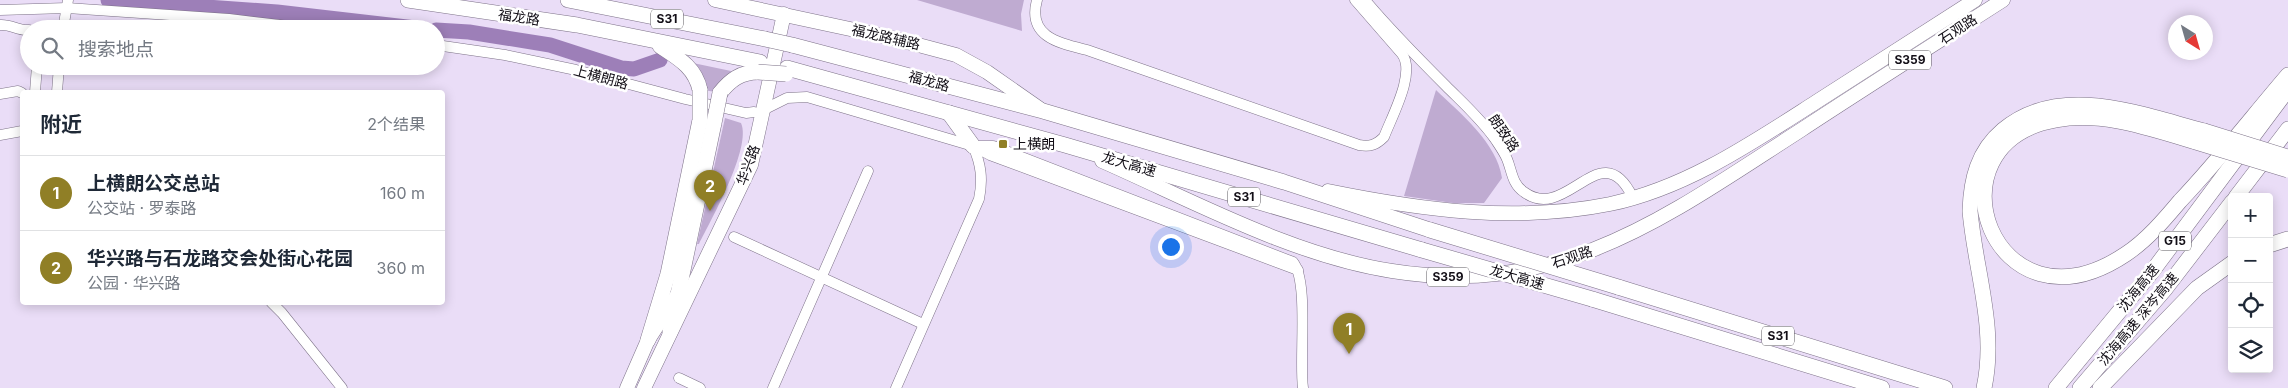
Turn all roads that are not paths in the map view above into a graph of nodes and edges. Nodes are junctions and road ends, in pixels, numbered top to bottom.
1 (408, 0) edge
2 (568, 0) edge
3 (715, 0) edge
4 (1038, 0) edge
5 (1355, 0) edge
6 (1365, 0) edge
7 (1975, 0) edge
8 (2004, 0) edge
9 (68, 3) edge
10 (0, 10) edge
11 (784, 14) junction
12 (65, 20) edge
13 (238, 20) edge
14 (0, 25) edge
15 (20, 29) edge
16 (652, 41) junction
17 (445, 46) edge
18 (759, 67) junction
19 (36, 75) edge
20 (59, 75) edge
21 (2288, 75) edge
22 (2288, 89) edge
23 (35, 90) edge
24 (57, 90) edge
25 (20, 92) edge
26 (0, 94) edge
27 (760, 110) junction
28 (1043, 111) junction
29 (948, 113) junction
30 (707, 121) junction
31 (2288, 129) edge
32 (20, 131) edge
33 (0, 135) edge
34 (2200, 136) junction
35 (1065, 145) junction
36 (973, 146) junction
37 (2288, 157) edge
38 (2288, 170) edge
39 (868, 171) dead end
40 (1284, 182) junction
41 (2239, 193) edge
42 (1633, 198) junction
43 (2228, 207) edge
44 (734, 237) dead end
45 (2288, 239) edge
46 (2273, 244) edge
47 (2228, 266) edge
48 (821, 277) junction
49 (679, 291) junction
50 (274, 305) edge
51 (924, 324) junction
52 (670, 332) junction
53 (648, 340) junction
54 (679, 378) dead end
55 (1942, 387) edge
56 (342, 388) edge
57 (627, 388) edge
58 (644, 388) edge
59 (700, 388) edge
60 (774, 388) edge
61 (896, 388) edge
62 (1303, 388) edge
63 (1882, 388) edge
64 (1984, 388) edge
65 (2056, 388) edge
66 (2080, 388) edge
67 (2100, 388) edge

1 - 16 highway, 福龙路 / S31
2 - 28 highway, 福龙路 / S31, bridge
3 - 11 main road, 福龙路辅路
4 - 5 street
6 - 42 street, 朗致路
7 - 42 main road, 石观路 / S359
8 - 35 main road, 石观路 / S359
9 - 10 street
9 - 12 street
9 - 13 street
11 - 27 main road, 华兴路
11 - 28 main road, 福龙路辅路
14 - 15 street
16 - 18 highway, 福龙路 / S31
16 - 30 highway, bridge
17 - 27 street, 上横朗路
18 - 29 highway, 福龙路 / S31
18 - 30 highway, bridge
19 - 23 street
20 - 24 street
21 - 34 highway
22 - 65 highway, 沈海高速 / G15
25 - 26 street
27 - 36 street
27 - 49 main road, 华兴路
27 - 52 main road, 华兴路
28 - 40 highway, 福龙路 / S31
29 - 35 highway, 福龙路 / S31
29 - 36 highway
30 - 49 highway
30 - 53 highway
31 - 41 highway
32 - 33 street
34 - 37 highway, bridge
34 - 38 highway, bridge
34 - 64 highway
35 - 63 highway, 龙大高速 / S31, bridge
36 - 51 street
36 - 62 street
39 - 48 street
40 - 42 main road, 石观路 / S359
40 - 55 highway, 龙大高速 / S31, bridge
43 - 66 highway, 沈海高速 深岑高速 / G15
44 - 48 street
45 - 46 highway
47 - 67 highway
48 - 51 street
48 - 60 street
49 - 52 highway
49 - 53 main road, 华兴路
50 - 56 street
51 - 61 street
52 - 58 main road, 华兴路
53 - 57 main road, 华兴路
54 - 59 street

